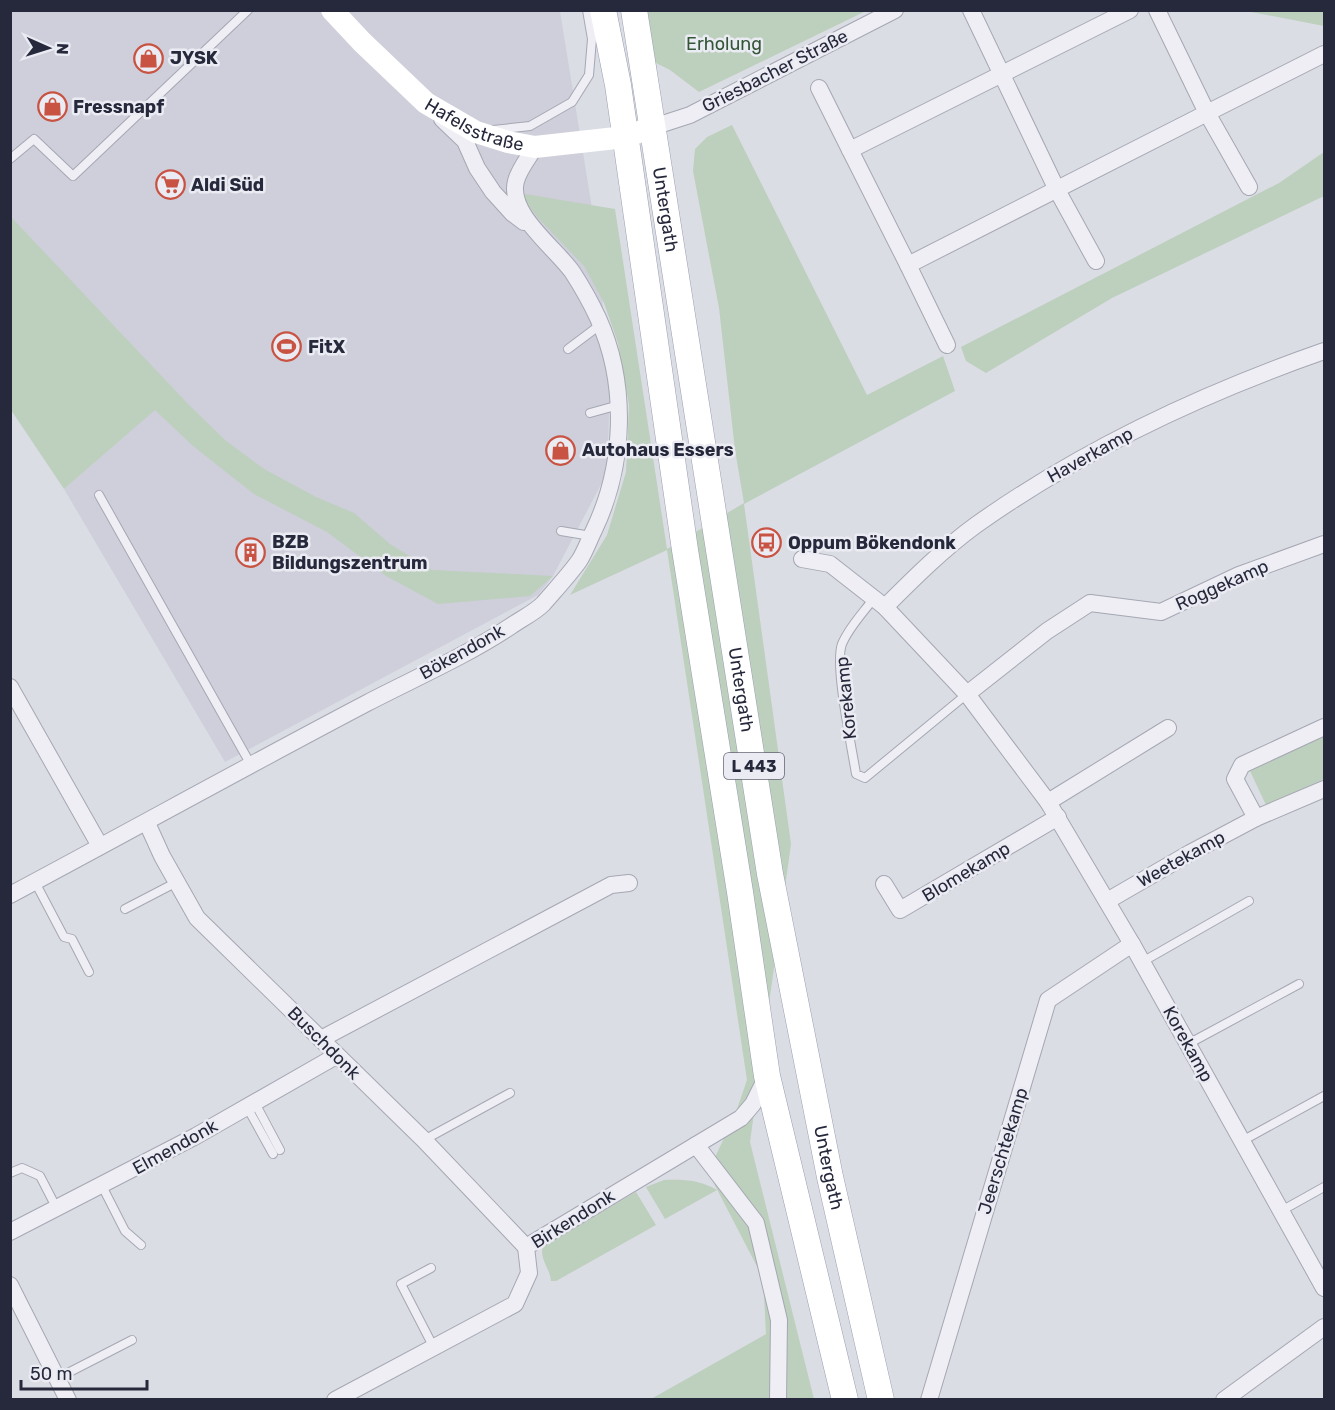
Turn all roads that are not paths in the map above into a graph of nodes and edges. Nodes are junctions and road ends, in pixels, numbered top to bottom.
1 (248, 10) edge
2 (332, 10) edge
3 (587, 10) edge
4 (603, 10) edge
5 (634, 10) edge
6 (896, 10) edge
7 (971, 10) edge
8 (1130, 10) edge
9 (1157, 10) edge
10 (1324, 54) edge
11 (1001, 75) junction
12 (819, 87) dead end
13 (426, 103) junction
14 (1207, 113) junction
15 (653, 128) junction
16 (476, 132) junction
17 (625, 137) junction
18 (535, 147) junction
19 (850, 150) junction
20 (10, 159) edge
21 (1249, 187) dead end
22 (1057, 190) junction
23 (535, 230) junction
24 (1096, 261) dead end
25 (908, 265) junction
26 (600, 325) junction
27 (947, 345) dead end
28 (568, 349) dead end
29 (1324, 351) edge
30 (619, 405) junction
31 (591, 413) dead end
32 (99, 495) dead end
33 (561, 531) dead end
34 (591, 536) junction
35 (1324, 544) edge
36 (802, 559) dead end
37 (879, 602) junction
38 (10, 687) edge
39 (967, 694) junction
40 (1324, 727) edge
41 (1168, 728) dead end
42 (251, 765) junction
43 (1324, 789) edge
44 (1048, 802) junction
45 (1058, 817) junction
46 (1256, 818) junction
47 (147, 823) junction
48 (100, 846) junction
49 (35, 882) junction
50 (177, 882) junction
51 (628, 883) dead end
52 (884, 884) dead end
53 (10, 895) edge
54 (1107, 901) junction
55 (1250, 901) dead end
56 (125, 909) dead end
57 (1132, 944) junction
58 (1142, 962) junction
59 (89, 972) dead end
60 (1299, 984) dead end
61 (321, 1039) junction
62 (1188, 1044) junction
63 (336, 1056) junction
64 (767, 1076) junction
65 (510, 1093) dead end
66 (1324, 1096) edge
67 (251, 1105) junction
68 (424, 1140) junction
69 (1242, 1141) junction
70 (696, 1145) junction
71 (277, 1152) dead end
72 (10, 1173) edge
73 (102, 1186) junction
74 (1324, 1187) edge
75 (56, 1208) junction
76 (1281, 1211) junction
77 (10, 1232) edge
78 (141, 1245) dead end
79 (526, 1247) junction
80 (431, 1268) dead end
81 (10, 1285) edge
82 (1324, 1288) edge
83 (1324, 1327) edge
84 (132, 1340) dead end
85 (433, 1346) junction
86 (58, 1378) junction
87 (68, 1400) edge
88 (335, 1400) edge
89 (778, 1400) edge
90 (845, 1400) edge
91 (881, 1400) edge
92 (929, 1400) edge
93 (1224, 1400) edge

1 - 20 lane
2 - 13 main road, Hafelsstraße
3 - 16 lane
4 - 17 main road, Untergath
5 - 15 main road, Untergath
6 - 15 street, Griesbacher Straße
7 - 11 street
8 - 11 street
9 - 14 street
10 - 14 street
11 - 19 street
11 - 22 street
12 - 19 street, Griesbacher Straße
13 - 16 main road, Hafelsstraße
13 - 23 street, Bökendonk
14 - 21 street
14 - 22 street
15 - 17 main road, Hafelsstraße
15 - 91 main road, Untergath / L 443
16 - 18 main road, Hafelsstraße
17 - 18 main road, Hafelsstraße
17 - 64 main road, Untergath / L 443
18 - 23 street, Bökendonk
19 - 25 street, Griesbacher Straße
22 - 24 street
22 - 25 street
23 - 26 street, Bökendonk
25 - 27 street, Griesbacher Straße
26 - 28 lane
26 - 30 street, Bökendonk
29 - 37 street, Haverkamp
30 - 31 lane
30 - 34 street, Bökendonk
32 - 42 lane
33 - 34 lane
34 - 42 street, Bökendonk
35 - 39 street, Roggekamp
36 - 37 street, Korekamp
37 - 39 street, Korekamp
37 - 39 lane, Korekamp
38 - 48 street
39 - 44 street, Korekamp
40 - 46 street
41 - 44 street
42 - 47 street, Bökendonk
43 - 46 street, Weetekamp
44 - 45 street, Korekamp
45 - 52 street, Blomekamp
45 - 54 street, Korekamp
46 - 54 street, Weetekamp
47 - 48 street, Bökendonk
47 - 50 street, Buschdonk
48 - 49 street, Bökendonk
49 - 53 street, Bökendonk
49 - 59 lane
50 - 56 lane
50 - 61 street, Buschdonk
51 - 61 street
54 - 57 street, Korekamp
55 - 58 lane
57 - 58 street, Korekamp
57 - 92 street, Jeerschtekamp
58 - 62 street, Korekamp
60 - 62 lane
61 - 63 street, Buschdonk
62 - 69 street, Korekamp
63 - 67 street, Elmendonk
63 - 68 street, Buschdonk
64 - 70 street, Birkendonk
64 - 90 main road, Untergath / L 443
65 - 68 lane
66 - 69 lane
67 - 71 lane
67 - 73 street, Elmendonk
68 - 79 street, Buschdonk
69 - 76 street, Korekamp
70 - 79 street, Birkendonk
70 - 89 street
72 - 75 lane
73 - 75 street, Elmendonk
73 - 78 lane
74 - 76 lane
75 - 77 street, Elmendonk
76 - 82 street, Korekamp
79 - 85 street, Birkendonk
80 - 85 lane
81 - 86 street
83 - 93 street
84 - 86 lane
85 - 88 street, Birkendonk
86 - 87 street

